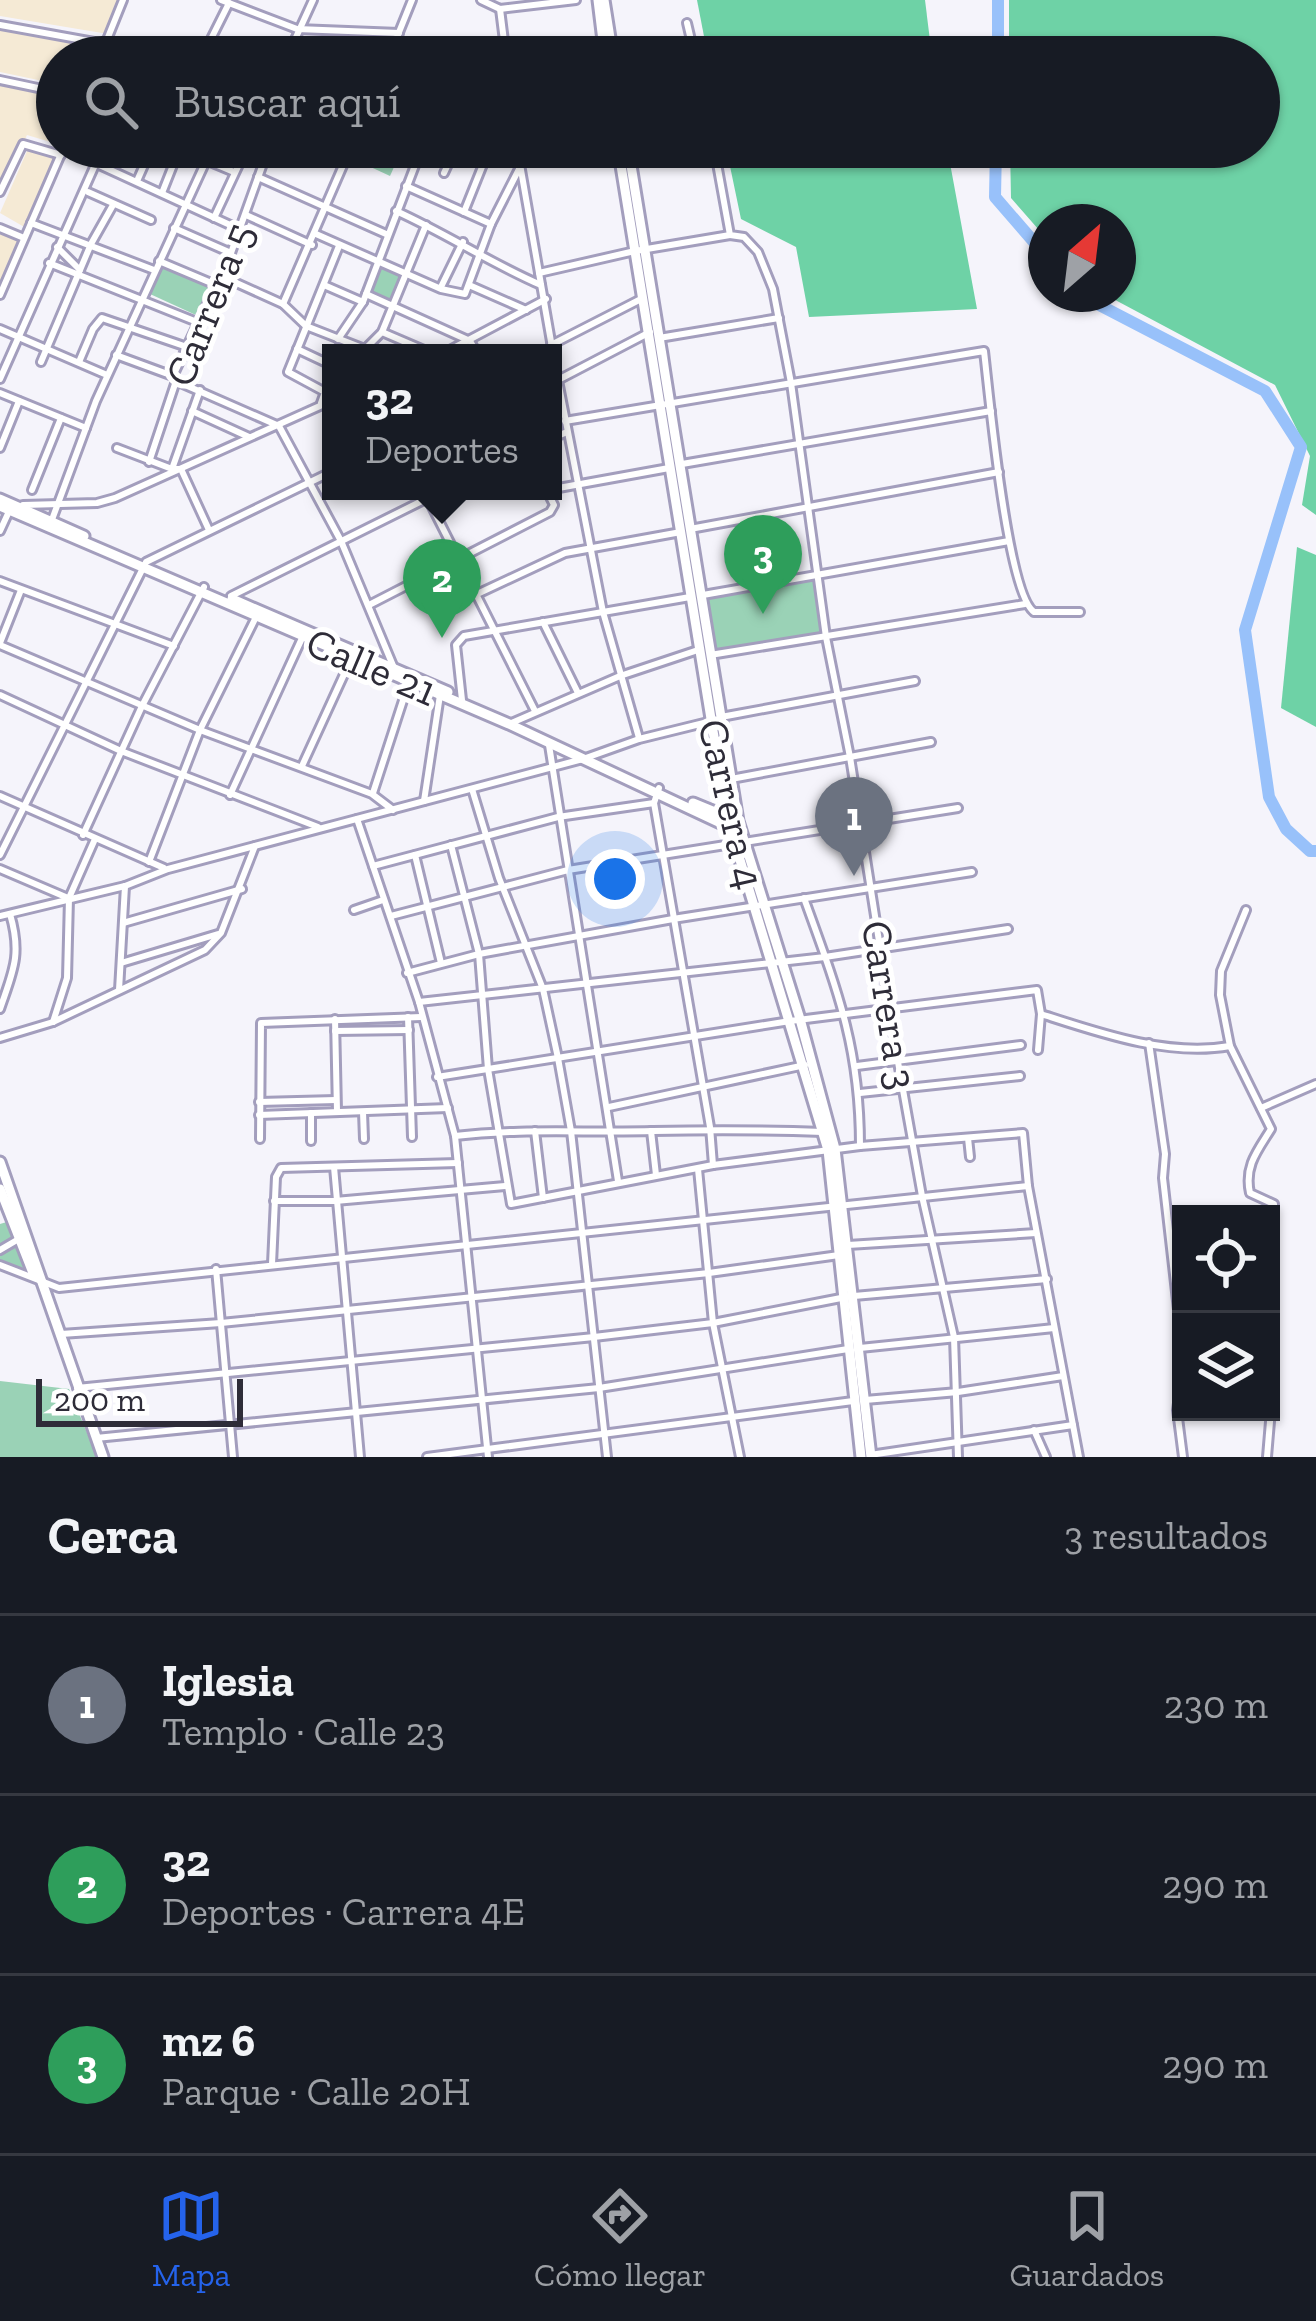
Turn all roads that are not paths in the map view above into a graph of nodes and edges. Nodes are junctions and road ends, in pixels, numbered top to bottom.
1 (123, 0) edge
2 (313, 0) edge
3 (412, 0) edge
4 (481, 0) edge
5 (575, 0) edge
6 (601, 0) edge
7 (227, 1) edge
8 (500, 9) junction
9 (687, 23) dead end
10 (0, 25) edge
11 (297, 29) junction
12 (400, 33) junction
13 (61, 36) edge
14 (109, 36) edge
15 (211, 36) edge
16 (294, 36) edge
17 (399, 36) edge
18 (503, 36) edge
19 (606, 36) edge
20 (690, 36) edge
21 (0, 80) edge
22 (36, 88) edge
23 (36, 145) edge
24 (55, 168) edge
25 (93, 168) edge
26 (107, 168) edge
27 (143, 168) edge
28 (172, 168) edge
29 (203, 168) edge
30 (224, 168) edge
31 (237, 168) edge
32 (261, 168) edge
33 (343, 168) edge
34 (414, 168) edge
35 (446, 168) edge
36 (482, 168) edge
37 (519, 168) edge
38 (520, 168) edge
39 (622, 168) edge
40 (630, 168) edge
41 (718, 168) edge
42 (234, 172) junction
43 (444, 173) dead end
44 (257, 177) junction
45 (137, 181) junction
46 (406, 187) junction
47 (0, 192) edge
48 (88, 192) dead end
49 (162, 193) junction
50 (113, 205) junction
51 (187, 205) junction
52 (328, 208) junction
53 (396, 211) junction
54 (464, 212) junction
55 (246, 215) junction
56 (214, 218) junction
57 (151, 220) dead end
58 (32, 223) junction
59 (491, 224) junction
60 (426, 225) junction
61 (0, 228) edge
62 (174, 228) junction
63 (241, 230) junction
64 (63, 234) junction
65 (316, 234) junction
66 (387, 234) junction
67 (730, 235) junction
68 (25, 238) junction
69 (464, 242) junction
70 (91, 244) junction
71 (312, 245) junction
72 (340, 245) junction
73 (57, 247) junction
74 (640, 250) junction
75 (231, 253) junction
76 (480, 258) junction
77 (377, 260) junction
78 (158, 261) junction
79 (49, 263) junction
80 (154, 270) junction
81 (79, 272) junction
82 (404, 273) junction
83 (539, 273) junction
84 (221, 276) junction
85 (217, 285) junction
86 (324, 285) junction
87 (469, 285) junction
88 (542, 286) junction
89 (441, 289) junction
90 (0, 295) edge
91 (364, 298) junction
92 (644, 298) junction
93 (142, 299) junction
94 (546, 299) junction
95 (283, 304) junction
96 (391, 305) junction
97 (526, 310) junction
98 (779, 318) junction
99 (197, 322) junction
100 (130, 325) junction
101 (306, 326) junction
102 (0, 329) edge
103 (382, 332) junction
104 (654, 335) junction
105 (16, 336) junction
106 (338, 339) junction
107 (470, 340) junction
108 (350, 344) edge
109 (371, 344) edge
110 (410, 344) edge
111 (462, 344) edge
112 (472, 344) edge
113 (551, 344) edge
114 (562, 345) edge
115 (187, 347) junction
116 (45, 349) junction
117 (297, 349) junction
118 (116, 356) junction
119 (322, 361) edge
120 (41, 362) dead end
121 (79, 362) junction
122 (108, 376) junction
123 (562, 378) edge
124 (0, 379) edge
125 (174, 379) junction
126 (791, 382) junction
127 (200, 390) junction
128 (322, 391) edge
129 (0, 393) edge
130 (322, 398) edge
131 (19, 401) junction
132 (562, 403) edge
133 (664, 403) junction
134 (322, 405) edge
135 (319, 406) junction
136 (192, 411) junction
137 (991, 411) junction
138 (61, 418) junction
139 (565, 421) junction
140 (279, 426) junction
141 (86, 428) junction
142 (568, 432) junction
143 (562, 434) edge
144 (250, 438) junction
145 (799, 445) junction
146 (0, 448) edge
147 (116, 448) dead end
148 (149, 462) junction
149 (674, 466) junction
150 (177, 469) junction
151 (999, 472) junction
152 (322, 476) edge
153 (310, 482) junction
154 (579, 483) junction
155 (562, 487) edge
156 (32, 490) dead end
157 (417, 500) edge
158 (428, 500) edge
159 (553, 500) edge
160 (5, 505) edge
161 (58, 506) junction
162 (807, 508) junction
163 (50, 525) junction
164 (209, 530) junction
165 (0, 531) edge
166 (685, 531) junction
167 (341, 541) junction
168 (1009, 541) junction
169 (590, 548) junction
170 (458, 560) junction
171 (145, 564) junction
172 (817, 572) junction
173 (0, 580) edge
174 (202, 589) junction
175 (22, 590) junction
176 (475, 595) junction
177 (696, 596) junction
178 (228, 598) junction
179 (1025, 604) junction
180 (369, 605) junction
181 (603, 612) junction
182 (1080, 612) dead end
183 (256, 616) junction
184 (543, 622) junction
185 (115, 625) junction
186 (494, 631) junction
187 (303, 637) junction
188 (826, 637) junction
189 (0, 644) edge
190 (174, 646) junction
191 (705, 652) junction
192 (352, 657) junction
193 (394, 672) junction
194 (620, 676) junction
195 (915, 681) dead end
196 (85, 682) junction
197 (409, 682) junction
198 (578, 693) junction
199 (0, 695) edge
200 (440, 695) junction
201 (838, 696) junction
202 (462, 700) junction
203 (142, 706) junction
204 (535, 711) junction
205 (716, 719) junction
206 (511, 723) junction
207 (64, 724) junction
208 (200, 730) junction
209 (639, 739) junction
210 (549, 742) junction
211 (931, 742) dead end
212 (251, 749) junction
213 (121, 751) junction
214 (850, 757) junction
215 (586, 758) junction
216 (302, 766) junction
217 (552, 768) junction
218 (182, 776) junction
219 (731, 779) junction
220 (472, 789) junction
221 (372, 794) junction
222 (656, 794) junction
223 (230, 795) junction
224 (0, 796) edge
225 (424, 801) junction
226 (23, 807) junction
227 (958, 808) dead end
228 (393, 809) junction
229 (559, 817) junction
230 (357, 819) junction
231 (735, 824) junction
232 (861, 825) junction
233 (322, 828) junction
234 (487, 834) junction
235 (83, 835) junction
236 (95, 839) junction
237 (742, 844) junction
238 (451, 845) junction
239 (255, 846) junction
240 (0, 855) edge
241 (415, 855) junction
242 (662, 855) junction
243 (149, 862) junction
244 (373, 866) junction
245 (0, 869) edge
246 (167, 869) junction
247 (568, 870) junction
248 (972, 872) dead end
249 (125, 886) junction
250 (502, 886) junction
251 (871, 888) junction
252 (242, 889) junction
253 (464, 896) junction
254 (69, 898) junction
255 (804, 898) junction
256 (383, 900) junction
257 (760, 906) junction
258 (428, 907) junction
259 (355, 910) dead end
260 (1246, 910) dead end
261 (10, 914) junction
262 (0, 916) edge
263 (390, 916) junction
264 (673, 919) junction
265 (123, 923) junction
266 (1008, 929) dead end
267 (221, 933) junction
268 (581, 938) junction
269 (528, 947) junction
270 (881, 949) junction
271 (479, 954) junction
272 (825, 957) junction
273 (777, 961) junction
274 (441, 962) junction
275 (120, 963) junction
276 (682, 972) junction
277 (407, 973) junction
278 (589, 984) junction
279 (543, 989) junction
280 (118, 992) junction
281 (483, 994) junction
282 (418, 1001) junction
283 (0, 1009) edge
284 (890, 1009) junction
285 (844, 1014) junction
286 (1041, 1014) junction
287 (422, 1016) junction
288 (408, 1017) junction
289 (334, 1019) junction
290 (795, 1020) junction
291 (52, 1022) junction
292 (409, 1030) junction
293 (335, 1031) junction
294 (0, 1038) edge
295 (694, 1038) junction
296 (1150, 1043) junction
297 (1021, 1045) dead end
298 (1230, 1046) junction
299 (1038, 1051) dead end
300 (600, 1052) junction
301 (558, 1058) junction
302 (898, 1061) junction
303 (805, 1065) junction
304 (857, 1066) junction
305 (488, 1069) junction
306 (1020, 1076) dead end
307 (437, 1077) junction
308 (1316, 1084) edge
309 (703, 1088) junction
310 (903, 1090) junction
311 (860, 1093) junction
312 (337, 1100) junction
313 (259, 1102) junction
314 (609, 1107) junction
315 (448, 1108) junction
316 (1261, 1108) junction
317 (411, 1111) junction
318 (363, 1112) junction
319 (337, 1113) junction
320 (311, 1114) junction
321 (259, 1115) junction
322 (710, 1127) junction
323 (613, 1129) junction
324 (498, 1131) junction
325 (535, 1131) junction
326 (571, 1131) junction
327 (651, 1131) junction
328 (824, 1132) junction
329 (455, 1136) junction
330 (412, 1137) dead end
331 (968, 1138) junction
332 (260, 1139) dead end
333 (364, 1139) dead end
334 (311, 1141) dead end
335 (914, 1142) junction
336 (860, 1146) junction
337 (831, 1149) junction
338 (970, 1157) dead end
339 (0, 1162) edge
340 (458, 1162) junction
341 (712, 1165) junction
342 (334, 1167) junction
343 (698, 1169) junction
344 (656, 1176) junction
345 (618, 1181) junction
346 (506, 1186) junction
347 (1028, 1186) junction
348 (0, 1189) edge
349 (578, 1189) junction
350 (460, 1192) junction
351 (922, 1196) junction
352 (543, 1198) junction
353 (335, 1201) junction
354 (274, 1202) junction
355 (838, 1206) junction
356 (703, 1219) junction
357 (582, 1233) junction
358 (1037, 1233) junction
359 (17, 1240) junction
360 (933, 1241) junction
361 (464, 1245) junction
362 (848, 1245) junction
363 (0, 1250) edge
364 (839, 1255) junction
365 (341, 1258) junction
366 (272, 1264) junction
367 (0, 1265) edge
368 (216, 1269) junction
369 (709, 1273) junction
370 (1047, 1279) junction
371 (588, 1283) junction
372 (42, 1286) junction
373 (944, 1289) junction
374 (470, 1297) junction
375 (848, 1297) junction
376 (347, 1310) junction
377 (1178, 1313) edge
378 (221, 1323) junction
379 (713, 1323) junction
380 (1055, 1328) junction
381 (60, 1334) junction
382 (594, 1337) junction
383 (954, 1337) junction
384 (474, 1347) junction
385 (854, 1349) junction
386 (351, 1361) junction
387 (722, 1367) junction
388 (226, 1373) junction
389 (1063, 1376) junction
390 (77, 1388) junction
391 (599, 1388) junction
392 (958, 1392) junction
393 (480, 1400) junction
394 (859, 1400) junction
395 (356, 1413) junction
396 (734, 1414) junction
397 (1178, 1421) edge
398 (230, 1422) junction
399 (1073, 1425) junction
400 (1034, 1430) junction
401 (605, 1435) junction
402 (96, 1438) junction
403 (958, 1442) junction
404 (885, 1452) junction
405 (487, 1454) edge
406 (867, 1456) edge
407 (103, 1457) edge
408 (233, 1457) edge
409 (360, 1457) edge
410 (427, 1457) edge
411 (607, 1457) edge
412 (740, 1457) edge
413 (896, 1457) edge
414 (958, 1457) edge
415 (1046, 1457) edge
416 (1079, 1457) edge
417 (1183, 1457) edge
418 (1268, 1457) edge

1 - 14 street
2 - 11 street
3 - 12 street
4 - 8 street
5 - 8 street
6 - 19 main road
7 - 11 street
7 - 15 street
8 - 18 street
9 - 20 street
10 - 13 street
11 - 12 street
11 - 16 street
12 - 17 street
21 - 22 street
23 - 47 street
24 - 58 street
25 - 64 street
26 - 45 street
27 - 45 street
28 - 49 street
29 - 51 street
30 - 42 street
31 - 42 street
32 - 44 street, Carrera 5
33 - 52 street
34 - 46 street
35 - 43 street
36 - 54 street
37 - 59 street
38 - 83 street
39 - 74 main road, Carrera 4
40 - 74 main road, Carrera 4
41 - 67 street
42 - 56 street
44 - 52 street
44 - 55 street, Carrera 5
45 - 49 street
46 - 53 street
46 - 54 street
48 - 50 street
49 - 51 street
50 - 57 street
50 - 70 street
51 - 56 street
51 - 62 street
52 - 65 street
52 - 66 street
53 - 60 street
53 - 66 street
54 - 59 street
55 - 63 street, Carrera 5
55 - 71 street
56 - 63 street
58 - 64 street
58 - 68 street
59 - 76 street
60 - 69 street
60 - 82 street
61 - 68 street
62 - 75 street
62 - 78 street
63 - 75 street, Carrera 5
64 - 70 street
64 - 73 street
65 - 71 street
65 - 72 street
66 - 77 street
67 - 74 street
67 - 98 street, Carrera 3
68 - 90 street
69 - 76 street
69 - 89 street
70 - 80 street
70 - 81 street
71 - 95 street
72 - 77 street
72 - 86 street
73 - 79 street
73 - 81 street
74 - 83 street
74 - 92 main road, Carrera 4
74 - 104 main road, Carrera 4
75 - 84 street, Carrera 5
76 - 87 street
76 - 88 street
77 - 82 street
77 - 91 street
78 - 80 street
78 - 85 street
79 - 81 street
79 - 105 street
80 - 93 street
81 - 93 street
81 - 116 street
82 - 89 street
82 - 96 street
83 - 88 street
84 - 85 street, Carrera 5
84 - 95 street
85 - 99 street, Carrera 5
86 - 91 street
86 - 101 street
87 - 89 street
87 - 97 street
88 - 94 street
91 - 96 street
91 - 106 street
92 - 104 main road, Carrera 4
92 - 114 street
93 - 99 street
93 - 100 street
94 - 97 street
94 - 113 street
95 - 101 street
96 - 103 street
96 - 107 street
97 - 107 street
98 - 104 street
98 - 126 street, Carrera 3
99 - 115 street, Carrera 5
100 - 115 street
100 - 118 street
100 - 121 street
101 - 106 street
101 - 117 street
102 - 105 street
103 - 109 street
103 - 110 street
104 - 123 street
104 - 133 main road, Carrera 4
105 - 116 street
105 - 124 street
106 - 108 street
107 - 111 street
107 - 112 street
115 - 125 street, Carrera 5
116 - 120 street
116 - 121 street
117 - 119 street
117 - 128 street
118 - 122 street
118 - 125 street
121 - 122 street
122 - 141 street
125 - 127 street
125 - 148 street, Carrera 5
126 - 133 street
126 - 137 street
126 - 145 street, Carrera 3
127 - 136 street
127 - 140 street
129 - 131 street
130 - 135 street
131 - 138 street
131 - 146 street
132 - 139 street
133 - 139 street
133 - 149 main road, Carrera 4
134 - 135 street
135 - 140 street
136 - 144 street
136 - 150 street
137 - 145 street
137 - 151 street
138 - 141 street
138 - 156 street
139 - 142 street
140 - 144 street
140 - 153 street
141 - 161 street
142 - 143 street
142 - 154 street
144 - 150 street
145 - 149 street
145 - 162 street, Carrera 3
147 - 148 street
148 - 150 street
149 - 154 street
149 - 166 main road, Carrera 4
150 - 161 street
150 - 164 street
151 - 162 street
151 - 168 street
152 - 153 street
153 - 164 street
153 - 167 street
154 - 155 street
154 - 169 street
157 - 167 street
158 - 170 street
159 - 170 street
160 - 161 street
160 - 163 main road, Calle 21
160 - 165 street
161 - 163 street
162 - 166 street
162 - 172 street, Carrera 3
163 - 171 main road, Calle 21
164 - 171 street
166 - 169 street
166 - 177 main road, Carrera 4
167 - 178 street
167 - 180 street
168 - 172 street
168 - 179 street
169 - 176 street
169 - 181 street
170 - 176 street
170 - 180 street
171 - 174 main road, Calle 21
171 - 185 street
172 - 177 street
172 - 188 street, Carrera 3
173 - 175 street
174 - 178 main road, Calle 21
174 - 183 main road, Calle 21
174 - 190 street
175 - 185 street
175 - 189 street
176 - 186 street
177 - 181 street
177 - 191 main road, Carrera 4
178 - 193 main road, Calle 21
179 - 182 street
179 - 188 street
180 - 193 street
181 - 184 street
181 - 194 street
183 - 187 main road, Calle 21
183 - 208 street
184 - 186 street
184 - 198 street
185 - 190 street
185 - 196 street
186 - 202 street
186 - 204 street
187 - 192 main road, Calle 21
187 - 212 street
188 - 191 street
188 - 201 street, Carrera 3
189 - 196 street
190 - 203 street
191 - 194 street
191 - 205 main road, Carrera 4
192 - 193 main road, Calle 21
192 - 216 street
193 - 197 main road, Calle 21
193 - 202 main road, Calle 21
194 - 198 street
194 - 209 street
195 - 201 street
196 - 203 street
196 - 207 street
197 - 200 main road, Calle 21
197 - 221 street
198 - 204 street
199 - 207 street
200 - 206 main road, Calle 21
200 - 225 street
201 - 205 street
201 - 214 street, Carrera 3
202 - 206 main road, Calle 21
203 - 208 street
203 - 213 street
204 - 206 street
205 - 209 street
205 - 219 main road, Carrera 4
205 - 231 main road, Carrera 4
206 - 210 main road, Calle 21
206 - 215 main road, Calle 21
207 - 213 street
207 - 226 street
208 - 212 street
208 - 218 street
209 - 215 street
210 - 215 main road, Calle 21
210 - 217 street
211 - 214 street
212 - 216 street
212 - 223 street
213 - 218 street
213 - 235 street
214 - 219 street
214 - 232 street, Carrera 3
215 - 217 street
215 - 222 main road, Calle 21
216 - 221 street
217 - 220 street
217 - 229 street
218 - 223 street
218 - 243 street
219 - 231 main road, Carrera 4
220 - 225 street
220 - 234 street
221 - 228 street
222 - 229 street
222 - 231 main road, Calle 21
222 - 242 street
223 - 233 street
224 - 226 street
225 - 228 street
226 - 235 street
226 - 240 street
227 - 232 street
228 - 230 street
229 - 234 street
229 - 247 street
230 - 233 street
230 - 244 street
231 - 237 main road, Carrera 4
232 - 237 street
232 - 251 street, Carrera 3
233 - 239 street
234 - 238 street
234 - 250 street
235 - 236 street
236 - 243 street
236 - 254 street
237 - 242 street
237 - 257 main road, Carrera 4
238 - 241 street
238 - 253 street
239 - 246 street
239 - 252 street
241 - 244 street
241 - 258 street
242 - 247 street
242 - 264 street
243 - 246 street
244 - 256 street
245 - 254 street
246 - 249 street
247 - 250 street
247 - 268 street
248 - 251 street
249 - 254 street
249 - 265 street
250 - 253 street
250 - 269 street
251 - 255 street
251 - 270 street, Carrera 3
252 - 265 street
252 - 267 street
253 - 258 street
253 - 271 street
254 - 261 street
254 - 291 street
255 - 257 street
255 - 272 street
256 - 259 street
256 - 263 street
257 - 264 street
257 - 273 main road, Carrera 4
258 - 263 street
258 - 274 street
260 - 298 street
261 - 262 street
261 - 283 street
263 - 277 street
264 - 268 street
264 - 276 street
265 - 275 street
266 - 270 street
267 - 275 street
267 - 280 street
268 - 269 street
268 - 278 street
269 - 271 street
269 - 279 street
270 - 272 street
270 - 284 street, Carrera 3
271 - 274 street
271 - 281 street
272 - 273 street
272 - 285 street
273 - 276 street
273 - 290 main road, Carrera 4
274 - 277 street
275 - 280 street
276 - 278 street
276 - 295 street
277 - 282 street
278 - 279 street
278 - 300 street
279 - 281 street
279 - 301 street
280 - 291 street
281 - 282 street
281 - 305 street
282 - 287 street
284 - 285 street
284 - 286 street
284 - 302 street, Carrera 3
285 - 290 street
285 - 304 street
286 - 296 street
286 - 299 street
287 - 288 street
287 - 307 street
288 - 289 street
288 - 292 street
289 - 293 street
289 - 313 street
290 - 295 street
290 - 303 main road, Carrera 4
290 - 337 main road, Carrera 4
291 - 294 street
292 - 293 street
292 - 317 street
293 - 312 street
295 - 300 street
295 - 309 street
296 - 298 street
296 - 377 street
297 - 302 street
298 - 316 street
300 - 301 street
300 - 314 street
301 - 305 street
301 - 326 street
302 - 304 street
302 - 310 street, Carrera 3
303 - 309 street
303 - 328 main road, Carrera 4
304 - 311 street
305 - 307 street
305 - 324 street
306 - 310 street
307 - 315 street
308 - 316 street
309 - 314 street
309 - 322 street
310 - 311 street
310 - 335 street, Carrera 3
311 - 336 street
312 - 313 street
312 - 319 street
313 - 321 street
314 - 323 street
315 - 317 street
315 - 329 street
316 - 418 street
317 - 318 street
317 - 330 street
318 - 319 street
318 - 333 street
319 - 320 street
320 - 321 street
320 - 334 street
321 - 332 street
322 - 327 street
322 - 328 street
322 - 341 street
323 - 326 street
323 - 327 street
323 - 345 street
324 - 325 street
324 - 329 street
324 - 346 street
325 - 326 street
325 - 352 street
326 - 349 street
327 - 344 street
328 - 337 main road, Carrera 4
329 - 340 street
331 - 335 street
331 - 338 street
331 - 347 street
335 - 336 street
335 - 351 street, Carrera 3
336 - 337 street
337 - 341 street
337 - 355 main road, Carrera 4
339 - 372 main road
340 - 342 street
340 - 350 street
341 - 343 street
342 - 353 street
342 - 354 street
343 - 344 street
343 - 356 street
344 - 345 street
345 - 349 street
346 - 350 street
346 - 352 street
347 - 351 street
347 - 358 street
348 - 359 main road
349 - 352 street
349 - 357 street
350 - 353 street
350 - 361 street
351 - 355 street
351 - 360 street, Carrera 3
353 - 354 street
353 - 365 street
354 - 366 street
355 - 356 street
355 - 362 main road, Carrera 4
355 - 364 main road, Carrera 4
356 - 357 street
356 - 369 street
357 - 361 street
357 - 371 street
358 - 360 street
358 - 370 street
359 - 363 street
359 - 372 main road
360 - 362 street
360 - 373 street, Carrera 3
361 - 365 street
361 - 374 street
362 - 375 main road, Carrera 4
364 - 369 street
364 - 375 main road, Carrera 4
365 - 366 street
365 - 376 street
366 - 368 street
367 - 372 street
368 - 372 street
368 - 378 street
369 - 371 street
369 - 379 street
370 - 373 street
370 - 380 street
371 - 374 street
371 - 382 street
372 - 381 main road
373 - 375 street
373 - 383 street, Carrera 3
374 - 376 street
374 - 384 street
375 - 379 street
375 - 385 main road, Carrera 4
376 - 378 street
376 - 386 street
378 - 381 street
378 - 388 street
379 - 382 street
379 - 387 street
380 - 383 street
380 - 389 street
381 - 390 main road
382 - 384 street
382 - 391 street
383 - 385 street
383 - 392 street, Carrera 3
384 - 386 street
384 - 393 street
385 - 387 street
385 - 394 main road, Carrera 4
386 - 388 street
386 - 395 street
387 - 391 street
387 - 396 street
388 - 390 street
388 - 398 street
389 - 392 street
389 - 399 street
390 - 402 main road
391 - 393 street
391 - 401 street
392 - 394 street
392 - 403 street, Carrera 3
393 - 395 street
393 - 405 street
394 - 396 street
394 - 406 main road, Carrera 4
395 - 398 street
395 - 409 street
396 - 401 street
396 - 412 street
397 - 417 street
398 - 402 street
398 - 408 street
399 - 400 street
399 - 416 street
400 - 403 street
400 - 415 street
401 - 405 street
401 - 411 street
402 - 407 main road
403 - 404 street
403 - 414 street, Carrera 3
404 - 406 street
404 - 413 street
405 - 410 street

